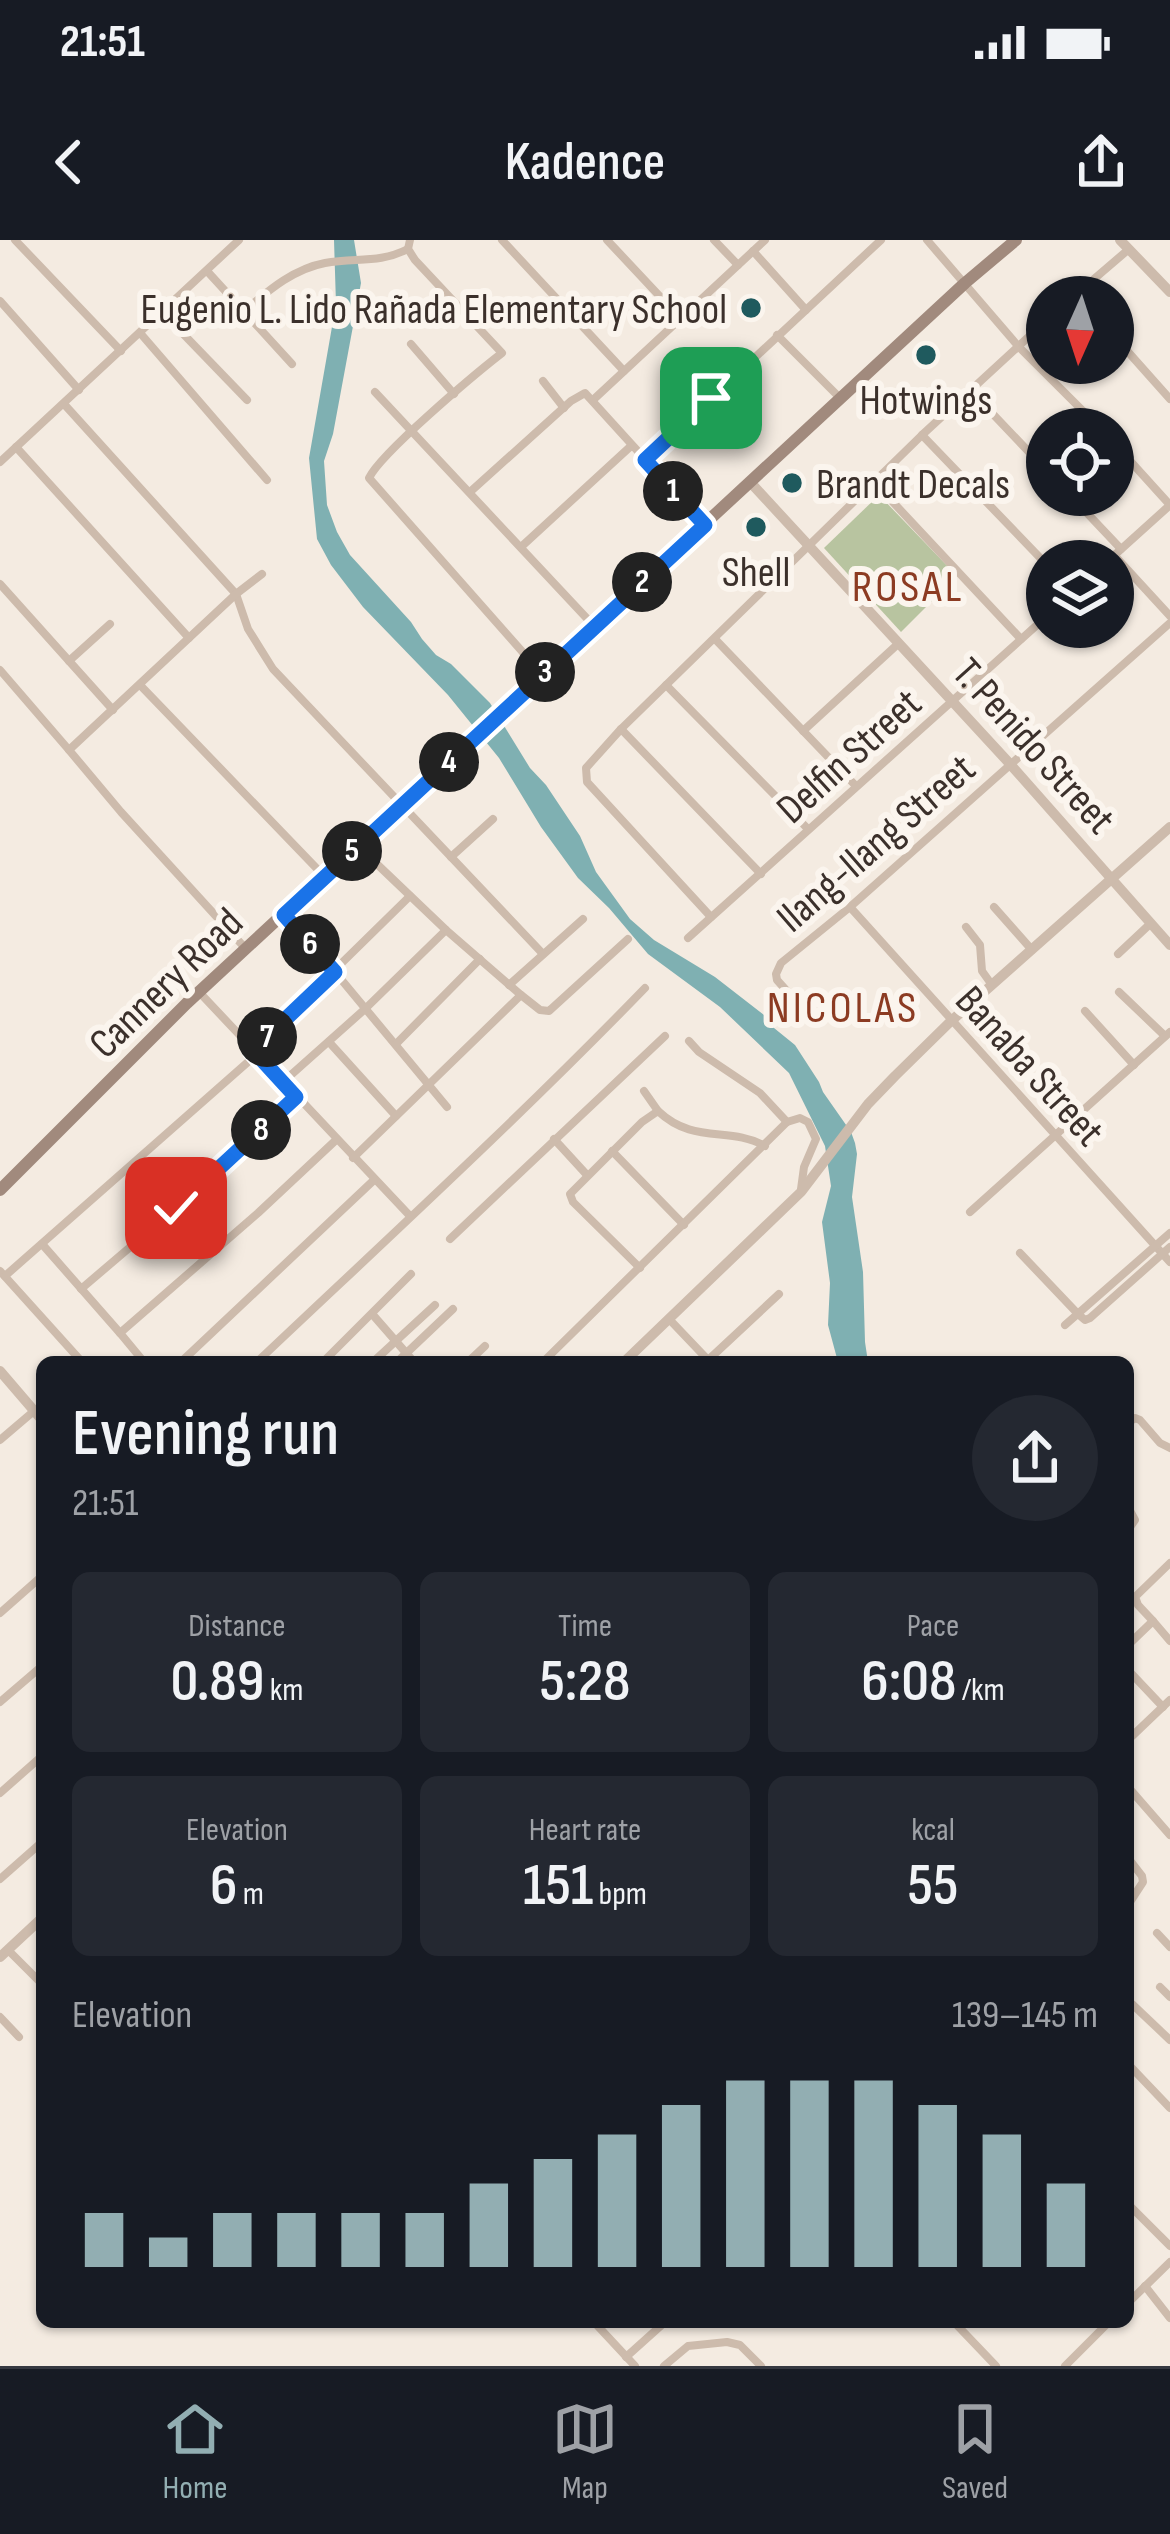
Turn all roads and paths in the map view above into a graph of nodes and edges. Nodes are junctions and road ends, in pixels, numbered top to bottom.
1 (15, 240) edge
2 (239, 240) edge
3 (502, 240) edge
4 (608, 240) edge
5 (714, 240) edge
6 (765, 240) edge
7 (881, 240) edge
8 (927, 240) edge
9 (1016, 240) edge
10 (1124, 243) edge
11 (409, 244) edge
12 (753, 251) junction
13 (738, 265) junction
14 (208, 271) junction
15 (1093, 276) edge
16 (965, 283) junction
17 (1169, 290) edge
18 (0, 301) edge
19 (806, 310) junction
20 (244, 311) junction
21 (163, 313) junction
22 (681, 319) junction
23 (141, 334) junction
24 (777, 335) junction
25 (1026, 339) edge
26 (411, 344) dead end
27 (1018, 346) junction
28 (121, 351) junction
29 (1134, 359) edge
30 (292, 364) dead end
31 (625, 371) junction
32 (543, 381) dead end
33 (79, 390) junction
34 (375, 392) dead end
35 (970, 392) junction
36 (454, 394) junction
37 (841, 398) junction
38 (1170, 399) edge
39 (247, 400) dead end
40 (593, 400) junction
41 (64, 404) junction
42 (564, 407) junction
43 (1080, 408) edge
44 (413, 431) junction
45 (922, 435) junction
46 (631, 446) junction
47 (16, 447) junction
48 (1026, 449) edge
49 (2, 455) edge
50 (645, 460) junction
51 (1134, 465) edge
52 (267, 480) dead end
53 (874, 482) junction
54 (752, 483) junction
55 (470, 492) junction
56 (1170, 505) edge
57 (705, 525) junction
58 (1131, 540) edge
59 (1026, 543) edge
60 (809, 545) junction
61 (521, 547) junction
62 (262, 574) dead end
63 (1134, 578) edge
64 (0, 584) edge
65 (236, 594) junction
66 (1170, 619) edge
67 (110, 624) dead end
68 (594, 626) junction
69 (1026, 635) edge
70 (189, 638) junction
71 (715, 639) junction
72 (1022, 639) junction
73 (899, 643) junction
74 (69, 661) junction
75 (0, 670) edge
76 (542, 674) junction
77 (140, 685) junction
78 (666, 685) junction
79 (952, 701) junction
80 (113, 710) junction
81 (621, 729) junction
82 (803, 730) junction
83 (69, 751) junction
84 (1010, 764) junction
85 (856, 785) junction
86 (403, 805) junction
87 (493, 819) dead end
88 (1170, 827) edge
89 (808, 829) junction
90 (358, 846) junction
91 (451, 856) junction
92 (761, 874) junction
93 (324, 876) junction
94 (1110, 880) junction
95 (410, 896) junction
96 (850, 907) junction
97 (994, 907) dead end
98 (284, 915) junction
99 (711, 917) junction
100 (583, 919) dead end
101 (1150, 924) junction
102 (966, 927) dead end
103 (446, 930) junction
104 (688, 938) dead end
105 (628, 939) dead end
106 (1170, 945) edge
107 (246, 949) junction
108 (1032, 950) junction
109 (544, 954) junction
110 (1118, 954) dead end
111 (480, 959) junction
112 (335, 972) junction
113 (509, 985) junction
114 (992, 986) junction
115 (645, 988) dead end
116 (199, 992) junction
117 (1119, 992) dead end
118 (521, 994) junction
119 (365, 1009) junction
120 (1085, 1011) dead end
121 (813, 1020) dead end
122 (950, 1022) junction
123 (1168, 1034) edge
124 (665, 1036) dead end
125 (689, 1041) dead end
126 (328, 1042) junction
127 (396, 1044) junction
128 (255, 1052) junction
129 (1134, 1065) junction
130 (283, 1082) junction
131 (429, 1085) junction
132 (644, 1091) dead end
133 (296, 1097) junction
134 (447, 1107) dead end
135 (658, 1112) junction
136 (397, 1117) junction
137 (787, 1122) junction
138 (1054, 1135) junction
139 (554, 1139) junction
140 (336, 1140) junction
141 (765, 1145) junction
142 (612, 1151) junction
143 (353, 1158) junction
144 (587, 1175) junction
145 (374, 1180) junction
146 (0, 1190) edge
147 (801, 1192) junction
148 (970, 1212) dead end
149 (410, 1216) junction
150 (684, 1225) junction
151 (1170, 1232) edge
152 (450, 1239) dead end
153 (42, 1244) junction
154 (1020, 1252) dead end
155 (1165, 1252) edge
156 (640, 1268) junction
157 (3, 1273) edge
158 (411, 1274) dead end
159 (81, 1288) junction
160 (778, 1294) dead end
161 (435, 1305) dead end
162 (453, 1309) dead end
163 (1078, 1314) junction
164 (373, 1315) junction
165 (668, 1318) junction
166 (1066, 1325) dead end
167 (120, 1333) junction
168 (394, 1342) junction
169 (485, 1346) dead end
170 (405, 1353) junction
171 (77, 1356) edge
172 (139, 1356) edge
173 (187, 1356) edge
174 (264, 1356) edge
175 (329, 1356) edge
176 (380, 1356) edge
177 (402, 1356) edge
178 (408, 1356) edge
179 (474, 1356) edge
180 (549, 1356) edge
181 (630, 1356) edge
182 (703, 1356) edge
183 (713, 1356) edge
184 (0, 1371) edge
185 (36, 1413) edge
186 (36, 1416) edge
187 (1134, 1419) edge
188 (0, 1441) edge
189 (1169, 1448) edge
190 (1170, 1563) edge
191 (36, 1581) edge
192 (0, 1613) edge
193 (1153, 1622) junction
194 (1134, 1639) edge
195 (1170, 1641) edge
196 (36, 1671) edge
197 (1134, 1675) edge
198 (0, 1702) edge
199 (1167, 1704) edge
200 (1134, 1734) edge
201 (36, 1761) edge
202 (0, 1793) edge
203 (1134, 1794) edge
204 (1170, 1835) edge
205 (36, 1847) edge
206 (1134, 1866) edge
207 (0, 1879) edge
208 (1134, 1896) edge
209 (36, 1924) edge
210 (1157, 1933) dead end
211 (1170, 1947) edge
212 (4, 1953) edge
213 (36, 1979) edge
214 (1160, 1987) dead end
215 (1170, 1997) edge
216 (1134, 2006) edge
217 (0, 2017) edge
218 (19, 2037) dead end
219 (1170, 2040) edge
220 (1134, 2070) edge
221 (1170, 2108) edge
222 (1134, 2210) edge
223 (1170, 2246) edge
224 (1170, 2261) edge
225 (1145, 2286) junction
226 (1134, 2297) edge
227 (1170, 2318) edge
228 (599, 2328) edge
229 (658, 2328) edge
230 (960, 2328) edge
231 (1101, 2328) edge
232 (626, 2357) junction
233 (634, 2366) edge
234 (664, 2366) edge
235 (761, 2366) edge
236 (996, 2366) edge
237 (1064, 2366) edge

1 - 28 street
2 - 14 street
3 - 31 street
4 - 22 street
5 - 13 street
6 - 12 street
7 - 19 street
8 - 16 street
9 - 16 main road, Cannery Road
10 - 15 street
10 - 17 street
11 - 20 street
11 - 36 street
12 - 13 street
12 - 19 street
13 - 22 street
14 - 20 street
14 - 21 street
16 - 27 street
16 - 37 main road, Cannery Road
18 - 33 street
19 - 24 street
20 - 30 street
21 - 23 street
21 - 39 street
22 - 31 street
23 - 28 street
23 - 52 street
24 - 37 street
24 - 50 street
25 - 27 street
26 - 36 street
27 - 35 street
27 - 43 street
28 - 33 street
29 - 38 street
31 - 40 street
32 - 42 street
33 - 41 street
34 - 44 street
35 - 45 street
35 - 48 street
36 - 44 street
37 - 54 main road, Cannery Road
40 - 42 street
40 - 46 street
41 - 47 street
41 - 65 street
42 - 55 street
44 - 55 street
44 - 76 street
45 - 53 street
45 - 59 street
46 - 50 street
46 - 61 street
47 - 49 street
47 - 70 street
50 - 57 street
51 - 56 street
53 - 60 street
53 - 72 street
54 - 57 main road, Cannery Road
54 - 60 street, T. Penido Street
55 - 61 street
56 - 58 street
57 - 68 main road, Cannery Road
60 - 71 street
60 - 73 street, T. Penido Street
61 - 68 street
62 - 65 street
63 - 66 street
64 - 74 street
65 - 70 street
65 - 86 street
66 - 84 street, Ilang-Ilang Street
67 - 74 street
68 - 76 main road, Cannery Road
69 - 72 street, Delfin Street
70 - 77 street
71 - 78 street
71 - 82 street
72 - 79 street, Delfin Street
73 - 79 street, T. Penido Street
73 - 82 street
74 - 80 street
75 - 83 street
76 - 86 main road, Cannery Road
77 - 80 street
77 - 93 street
78 - 81 street
78 - 89 street
79 - 84 street, T. Penido Street
79 - 85 street, Delfin Street
80 - 83 street
81 - 92 street
81 - 99 street
82 - 85 street
83 - 107 street
84 - 94 street, T. Penido Street
84 - 96 street, Ilang-Ilang Street
85 - 89 street, Delfin Street
86 - 90 main road, Cannery Road
86 - 91 street
87 - 91 street
88 - 94 street
89 - 92 street, Delfin Street
90 - 93 main road, Cannery Road
90 - 95 street
91 - 109 street
92 - 99 street, Delfin Street
93 - 98 main road, Cannery Road
94 - 101 street, T. Penido Street
94 - 108 street
95 - 103 street
95 - 112 street
96 - 121 street, Ilang-Ilang Street
96 - 122 street, Banaba Street
97 - 108 street
98 - 107 main road, Cannery Road
98 - 112 street
99 - 104 street, Delfin Street
100 - 109 street
101 - 106 street, T. Penido Street
101 - 110 street
102 - 114 street
103 - 111 street
103 - 119 street
105 - 118 street
107 - 116 main road, Cannery Road
108 - 114 street
109 - 113 street
111 - 113 street
111 - 127 street
112 - 119 street
112 - 128 street
113 - 118 street
114 - 122 street
115 - 149 street
116 - 128 street
116 - 146 main road, Cannery Road
117 - 123 street
118 - 131 street
119 - 126 street
119 - 127 street
120 - 129 street
122 - 138 street, Banaba Street
122 - 147 street
123 - 129 street
124 - 139 street
125 - 137 street
126 - 130 street
126 - 136 street
127 - 131 street
128 - 130 street
128 - 153 street
129 - 138 street
130 - 133 street
131 - 134 street
131 - 136 street
132 - 135 street
133 - 140 street
133 - 159 street
135 - 141 street
135 - 142 street
136 - 143 street
137 - 141 street
137 - 147 street
138 - 148 street
138 - 155 street, Banaba Street
139 - 144 street
139 - 152 street
140 - 143 street
140 - 167 street
141 - 150 street
142 - 144 street
142 - 150 street
143 - 145 street
144 - 156 street
145 - 149 street
145 - 173 street
147 - 165 street
149 - 174 street
150 - 156 street
151 - 155 street
153 - 157 street
153 - 159 street
154 - 163 street
155 - 163 street
156 - 180 street
157 - 171 street
158 - 164 street
159 - 167 street
160 - 183 street
161 - 168 street
162 - 170 street
163 - 166 street
164 - 168 street
164 - 175 street
165 - 181 street
165 - 182 street
167 - 172 street
168 - 170 street
168 - 176 street
169 - 179 street
170 - 177 street
170 - 178 street
184 - 185 street
186 - 188 street
187 - 189 street
190 - 193 street
191 - 192 street
193 - 194 street
193 - 195 street
196 - 198 street
197 - 199 street
199 - 200 street
201 - 202 street
203 - 204 street
205 - 207 street
206 - 208 street
209 - 212 street
210 - 211 street
212 - 213 street
214 - 215 street
216 - 219 street
217 - 218 street
220 - 221 street
222 - 223 street
224 - 225 street
225 - 226 street
225 - 227 street
228 - 232 street
229 - 232 street
230 - 236 street
231 - 237 street
232 - 233 street
234 - 235 street

